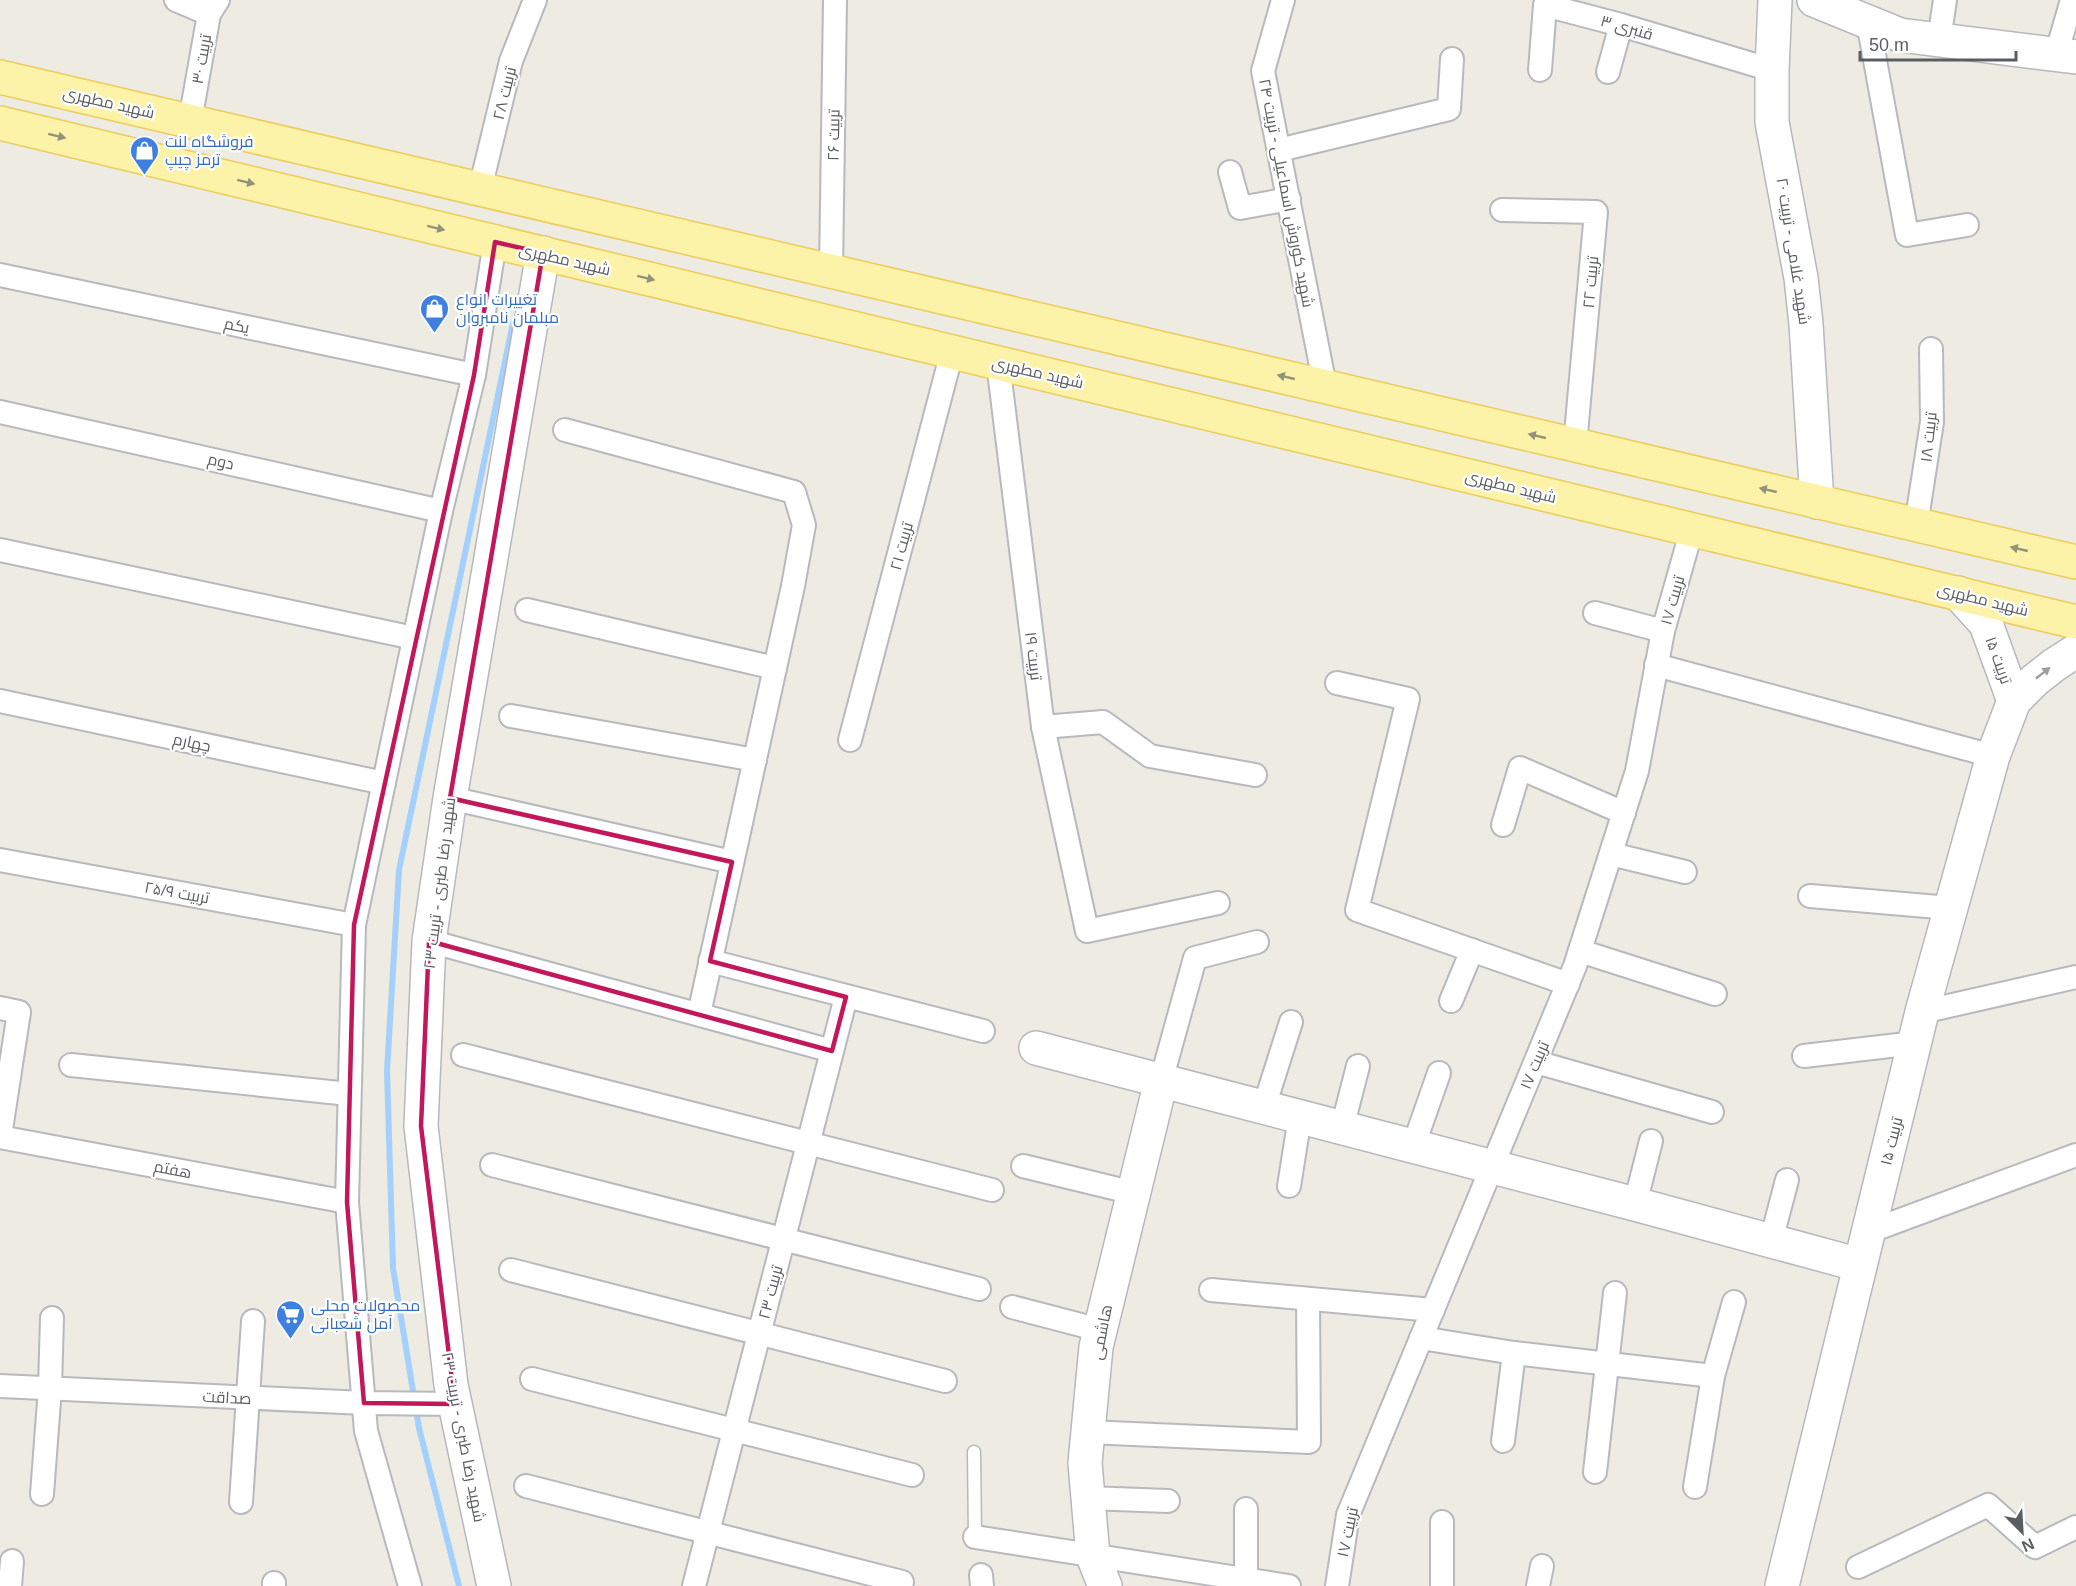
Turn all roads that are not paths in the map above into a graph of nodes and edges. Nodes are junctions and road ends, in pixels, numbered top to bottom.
1 (176, 0) edge
2 (535, 0) edge
3 (835, 0) edge
4 (1283, 0) edge
5 (1775, 0) edge
6 (1814, 0) edge
7 (1944, 0) edge
8 (2072, 0) edge
9 (213, 7) edge
10 (1868, 22) junction
11 (1621, 25) junction
12 (1939, 40) junction
13 (2066, 56) edge
14 (1452, 59) dead end
15 (1540, 70) dead end
16 (1772, 70) junction
17 (1608, 72) dead end
18 (0, 76) edge
19 (190, 121) junction
20 (0, 123) edge
21 (1279, 150) junction
22 (1230, 172) dead end
23 (480, 189) junction
24 (1289, 199) junction
25 (1502, 210) dead end
26 (1967, 225) dead end
27 (495, 242) junction
28 (543, 253) junction
29 (831, 271) junction
30 (0, 275) edge
31 (1931, 349) dead end
32 (1169, 350) junction
33 (952, 352) junction
34 (998, 363) junction
35 (474, 375) junction
36 (1325, 386) junction
37 (1156, 401) junction
38 (0, 412) edge
39 (565, 430) dead end
40 (1575, 445) junction
41 (1817, 502) junction
42 (441, 511) junction
43 (1916, 525) junction
44 (1692, 530) junction
45 (0, 550) edge
46 (2076, 562) edge
47 (1958, 593) junction
48 (527, 610) dead end
49 (1596, 613) dead end
50 (2076, 622) edge
51 (1663, 631) junction
52 (414, 638) junction
53 (2076, 651) edge
54 (1656, 665) junction
55 (775, 668) junction
56 (1337, 683) dead end
57 (2014, 700) junction
58 (0, 701) edge
59 (511, 716) dead end
60 (1043, 727) junction
61 (850, 740) dead end
62 (1993, 756) junction
63 (755, 760) junction
64 (1255, 775) dead end
65 (384, 783) junction
66 (450, 798) junction
67 (1624, 813) junction
68 (1503, 825) dead end
69 (1611, 854) junction
70 (0, 860) edge
71 (732, 862) junction
72 (1685, 872) dead end
73 (1810, 896) dead end
74 (1218, 903) dead end
75 (1950, 908) junction
76 (354, 925) junction
77 (429, 940) junction
78 (1257, 942) dead end
79 (1472, 950) junction
80 (1580, 951) junction
81 (710, 962) junction
82 (2076, 977) edge
83 (1568, 984) junction
84 (1715, 994) dead end
85 (846, 998) junction
86 (1450, 1001) dead end
87 (0, 1008) edge
88 (1922, 1012) junction
89 (699, 1014) junction
90 (1291, 1022) dead end
91 (983, 1031) dead end
92 (1916, 1043) junction
93 (1036, 1048) dead end
94 (832, 1051) junction
95 (463, 1055) dead end
96 (1804, 1056) dead end
97 (1536, 1062) junction
98 (71, 1065) dead end
99 (1359, 1066) dead end
100 (1439, 1073) dead end
101 (1161, 1081) junction
102 (350, 1094) junction
103 (1264, 1107) junction
104 (1712, 1112) dead end
105 (1300, 1117) junction
106 (1342, 1128) junction
107 (0, 1136) edge
108 (1651, 1141) dead end
109 (809, 1143) junction
110 (1413, 1147) junction
111 (2076, 1155) edge
112 (492, 1165) dead end
113 (1023, 1166) dead end
114 (1492, 1168) junction
115 (1787, 1180) dead end
116 (1289, 1186) dead end
117 (992, 1190) dead end
118 (1134, 1193) junction
119 (347, 1202) junction
120 (1635, 1204) junction
121 (1868, 1232) junction
122 (784, 1239) junction
123 (1771, 1241) junction
124 (1860, 1265) junction
125 (511, 1270) dead end
126 (979, 1289) dead end
127 (1211, 1290) dead end
128 (1615, 1293) dead end
129 (1308, 1299) junction
130 (1734, 1302) dead end
131 (1012, 1307) dead end
132 (1433, 1310) junction
133 (52, 1318) dead end
134 (253, 1321) dead end
135 (1100, 1330) junction
136 (759, 1334) junction
137 (1421, 1338) junction
138 (1514, 1353) junction
139 (1607, 1364) junction
140 (1713, 1376) junction
141 (532, 1379) dead end
142 (945, 1381) dead end
143 (0, 1386) edge
144 (50, 1388) junction
145 (248, 1398) junction
146 (364, 1404) junction
147 (455, 1404) junction
148 (734, 1430) junction
149 (1088, 1432) junction
150 (1503, 1441) dead end
151 (974, 1452) dead end
152 (1595, 1472) dead end
153 (912, 1475) dead end
154 (526, 1486) dead end
155 (1695, 1488) dead end
156 (42, 1494) dead end
157 (1088, 1498) junction
158 (1168, 1501) dead end
159 (241, 1502) dead end
160 (1246, 1509) dead end
161 (1442, 1522) dead end
162 (2076, 1527) edge
163 (708, 1533) junction
164 (975, 1537) joint
165 (1093, 1556) junction
166 (12, 1561) dead end
167 (1858, 1567) dead end
168 (1246, 1580) junction
169 (902, 1582) dead end
170 (10, 1586) edge
171 (410, 1586) edge
172 (494, 1586) edge
173 (694, 1586) edge
174 (1105, 1586) edge
175 (1289, 1586) edge
176 (1337, 1586) edge
177 (1442, 1586) edge
178 (1782, 1586) edge

1 - 9 street
2 - 23 street, تربیت ۲۸
3 - 29 street, تربیت ۲۶
4 - 21 street, شهید کوروش اسماعیلی - تربیت ۲۴
5 - 16 street, شهید غلامی - تربیت ۲۰
6 - 10 street
7 - 12 street
8 - 13 street
9 - 19 street, تربیت ۳۰
10 - 12 street
10 - 26 street
11 - 15 street, قنبری ۳
11 - 16 street, قنبری ۳
11 - 17 street
12 - 13 street
14 - 21 street
16 - 41 street, شهید غلامی - تربیت ۲۰
18 - 19 main road, شهید مطهری
19 - 23 main road, شهید مطهری
20 -> 27 main road, شهید مطهری
21 - 24 street, شهید کوروش اسماعیلی - تربیت ۲۴
22 - 24 street
23 - 29 main road, شهید مطهری
24 - 36 street, شهید کوروش اسماعیلی - تربیت ۲۴
25 - 40 street, تربیت ۲۲
27 - 28 main road, شهید مطهری
27 - 35 street
28 -> 33 main road, شهید مطهری
28 - 66 street, شهید رضا طبری - تربیت ۲۳
29 - 32 main road, شهید مطهری
30 - 35 street, یکم
31 - 43 street, تربیت ۱۸
36 -> 32 main road, شهید مطهری
32 - 37 main road
33 - 34 main road, شهید مطهری
33 - 61 street, تربیت ۲۱
34 - 37 main road, شهید مطهری
34 - 60 street, تربیت ۱۹
35 - 42 street
40 -> 36 main road, شهید مطهری
37 - 44 main road, شهید مطهری
38 - 42 street, دوم
39 - 55 street
41 -> 40 main road, شهید مطهری
41 - 43 main road, شهید مطهری
42 - 52 street
46 -> 43 main road, شهید مطهری
44 - 47 main road, شهید مطهری
44 - 51 street, تربیت ۱۷
45 - 52 street
47 - 50 main road, شهید مطهری
47 - 57 street, تربیت ۱۵
48 - 55 street
49 - 51 street
51 - 54 street, تربیت ۱۷
52 - 65 street
57 -> 53 street, تربیت ۱۵
54 - 62 street
54 - 67 street, تربیت ۱۷
55 - 63 street
56 - 79 street
57 - 62 street, تربیت ۱۵
58 - 65 street, چهارم
59 - 63 street
60 - 64 street
60 - 74 street, تربیت ۱۹
62 - 75 street, تربیت ۱۵
63 - 71 street
65 - 76 street
66 - 71 street
66 - 77 street, شهید رضا طبری - تربیت ۲۳
67 - 68 street
67 - 69 street, تربیت ۱۷
69 - 72 street
69 - 80 street, تربیت ۱۷
70 - 76 street, تربیت ۲۵/۹
71 - 81 street
73 - 75 street
75 - 88 street, تربیت ۱۵
76 - 102 street
77 - 89 street
77 - 147 street, شهید رضا طبری - تربیت ۲۳
78 - 101 street
79 - 83 street
79 - 86 street
80 - 83 street, تربیت ۱۷
80 - 84 street
81 - 85 street
81 - 89 street
82 - 88 street
83 - 97 street, تربیت ۱۷
85 - 91 street
85 - 94 street, تربیت ۲۳
87 - 107 street
88 - 92 street, تربیت ۱۵
89 - 94 street
90 - 103 street
92 - 96 street
92 - 121 street, تربیت ۱۵
93 - 101 street
94 - 109 street, تربیت ۲۳
95 - 109 street
97 - 104 street
97 - 114 street, تربیت ۱۷
98 - 102 street
99 - 106 street
100 - 110 street
101 - 103 street
101 - 118 street, هاشمی
102 - 119 street
103 - 105 street
105 - 106 street
105 - 116 street
106 - 110 street
107 - 119 street, هفتم
108 - 120 street
109 - 117 street
109 - 122 street, تربیت ۲۳
110 - 114 street
111 - 121 street
112 - 122 street
113 - 118 street
114 - 120 street
114 - 132 street, تربیت ۱۷
115 - 123 street
118 - 135 street, هاشمی
119 - 146 street
120 - 123 street
121 - 124 street, تربیت ۱۵
122 - 126 street
122 - 136 street, تربیت ۲۳
123 - 124 street
124 - 178 street, تربیت ۱۵
125 - 136 street
127 - 129 street
128 - 139 street
129 - 132 street
129 - 149 street
130 - 140 street
131 - 135 street
132 - 137 street, تربیت ۱۷
133 - 144 street
134 - 145 street
135 - 149 street, هاشمی
136 - 142 street
136 - 148 street, تربیت ۲۳
137 - 138 street
137 - 176 street, تربیت ۱۷
138 - 139 street
138 - 150 street
139 - 140 street
139 - 152 street
140 - 155 street
141 - 148 street
143 - 144 street, صداقت
144 - 145 street, صداقت
144 - 156 street
145 - 146 street, صداقت
145 - 159 street
146 - 147 street, صداقت
146 - 171 street
147 - 172 street, شهید رضا طبری - تربیت ۲۳
148 - 153 street
148 - 163 street, تربیت ۲۳
149 - 157 street, هاشمی
151 - 164 lane
154 - 163 street
157 - 158 street
157 - 165 street, هاشمی
160 - 168 street
161 - 177 street
162 - 167 street
163 - 169 street
163 - 173 street, تربیت ۲۳
164 - 165 street
165 - 168 street
165 - 174 street, هاشمی
166 - 170 street
168 - 175 street

